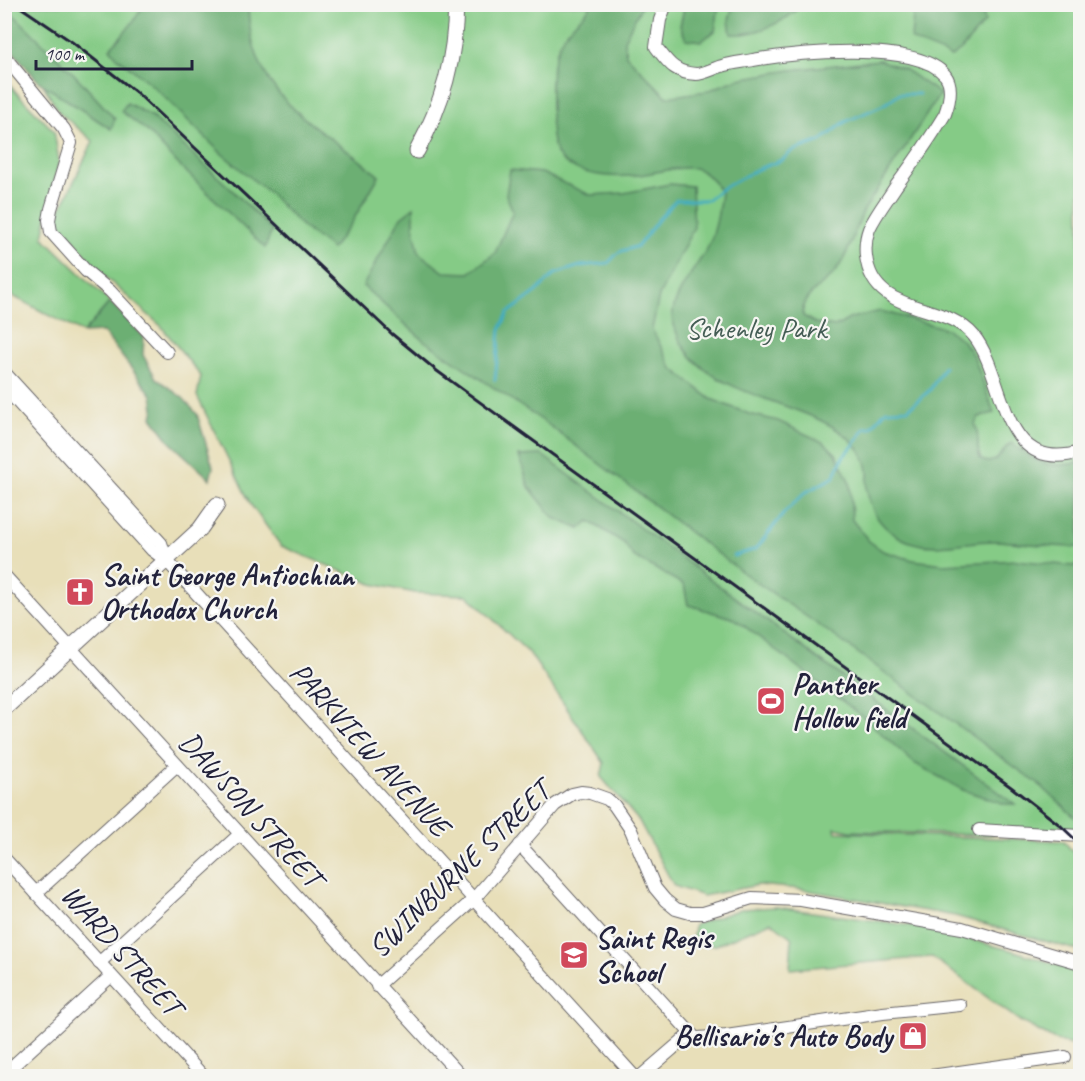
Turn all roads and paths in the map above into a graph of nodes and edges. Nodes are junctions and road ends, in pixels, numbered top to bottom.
1 (456, 4) edge
2 (666, 4) edge
3 (4, 56) edge
4 (417, 151) dead end
5 (167, 352) dead end
6 (4, 372) edge
7 (4, 387) edge
8 (1080, 452) edge
9 (217, 505) dead end
10 (167, 561) junction
11 (4, 575) edge
12 (72, 648) junction
13 (4, 709) edge
14 (177, 765) junction
15 (979, 830) dead end
16 (240, 834) junction
17 (1080, 836) edge
18 (520, 845) junction
19 (4, 858) edge
20 (36, 893) junction
21 (473, 900) junction
22 (99, 963) junction
23 (1080, 963) edge
24 (111, 976) junction
25 (377, 986) junction
26 (960, 1005) dead end
27 (695, 1038) junction
28 (1065, 1057) dead end
29 (4, 1074) edge
30 (203, 1077) edge
31 (461, 1077) edge
32 (634, 1077) edge
33 (642, 1077) edge
34 (931, 1077) edge

1 - 4 main road
2 - 8 street
3 - 5 street
6 - 10 street, PARKVIEW AVENUE
7 - 10 street, PARKVIEW AVENUE
9 - 10 main road
10 - 12 main road
10 - 21 street, PARKVIEW AVENUE
11 - 12 street, DAWSON STREET
12 - 13 main road
12 - 14 street, DAWSON STREET
14 - 16 street, DAWSON STREET
14 - 20 street
15 - 17 street
16 - 22 street
16 - 25 street, DAWSON STREET
18 - 21 street, SWINBURNE STREET
18 - 23 street, SWINBURNE STREET
18 - 27 street
19 - 20 street, WARD STREET
20 - 22 street, WARD STREET
21 - 25 street, SWINBURNE STREET
21 - 32 street, PARKVIEW AVENUE
22 - 24 street, WARD STREET
24 - 29 street
24 - 30 street, WARD STREET
25 - 31 street, DAWSON STREET
26 - 27 street
27 - 33 street
28 - 34 street

